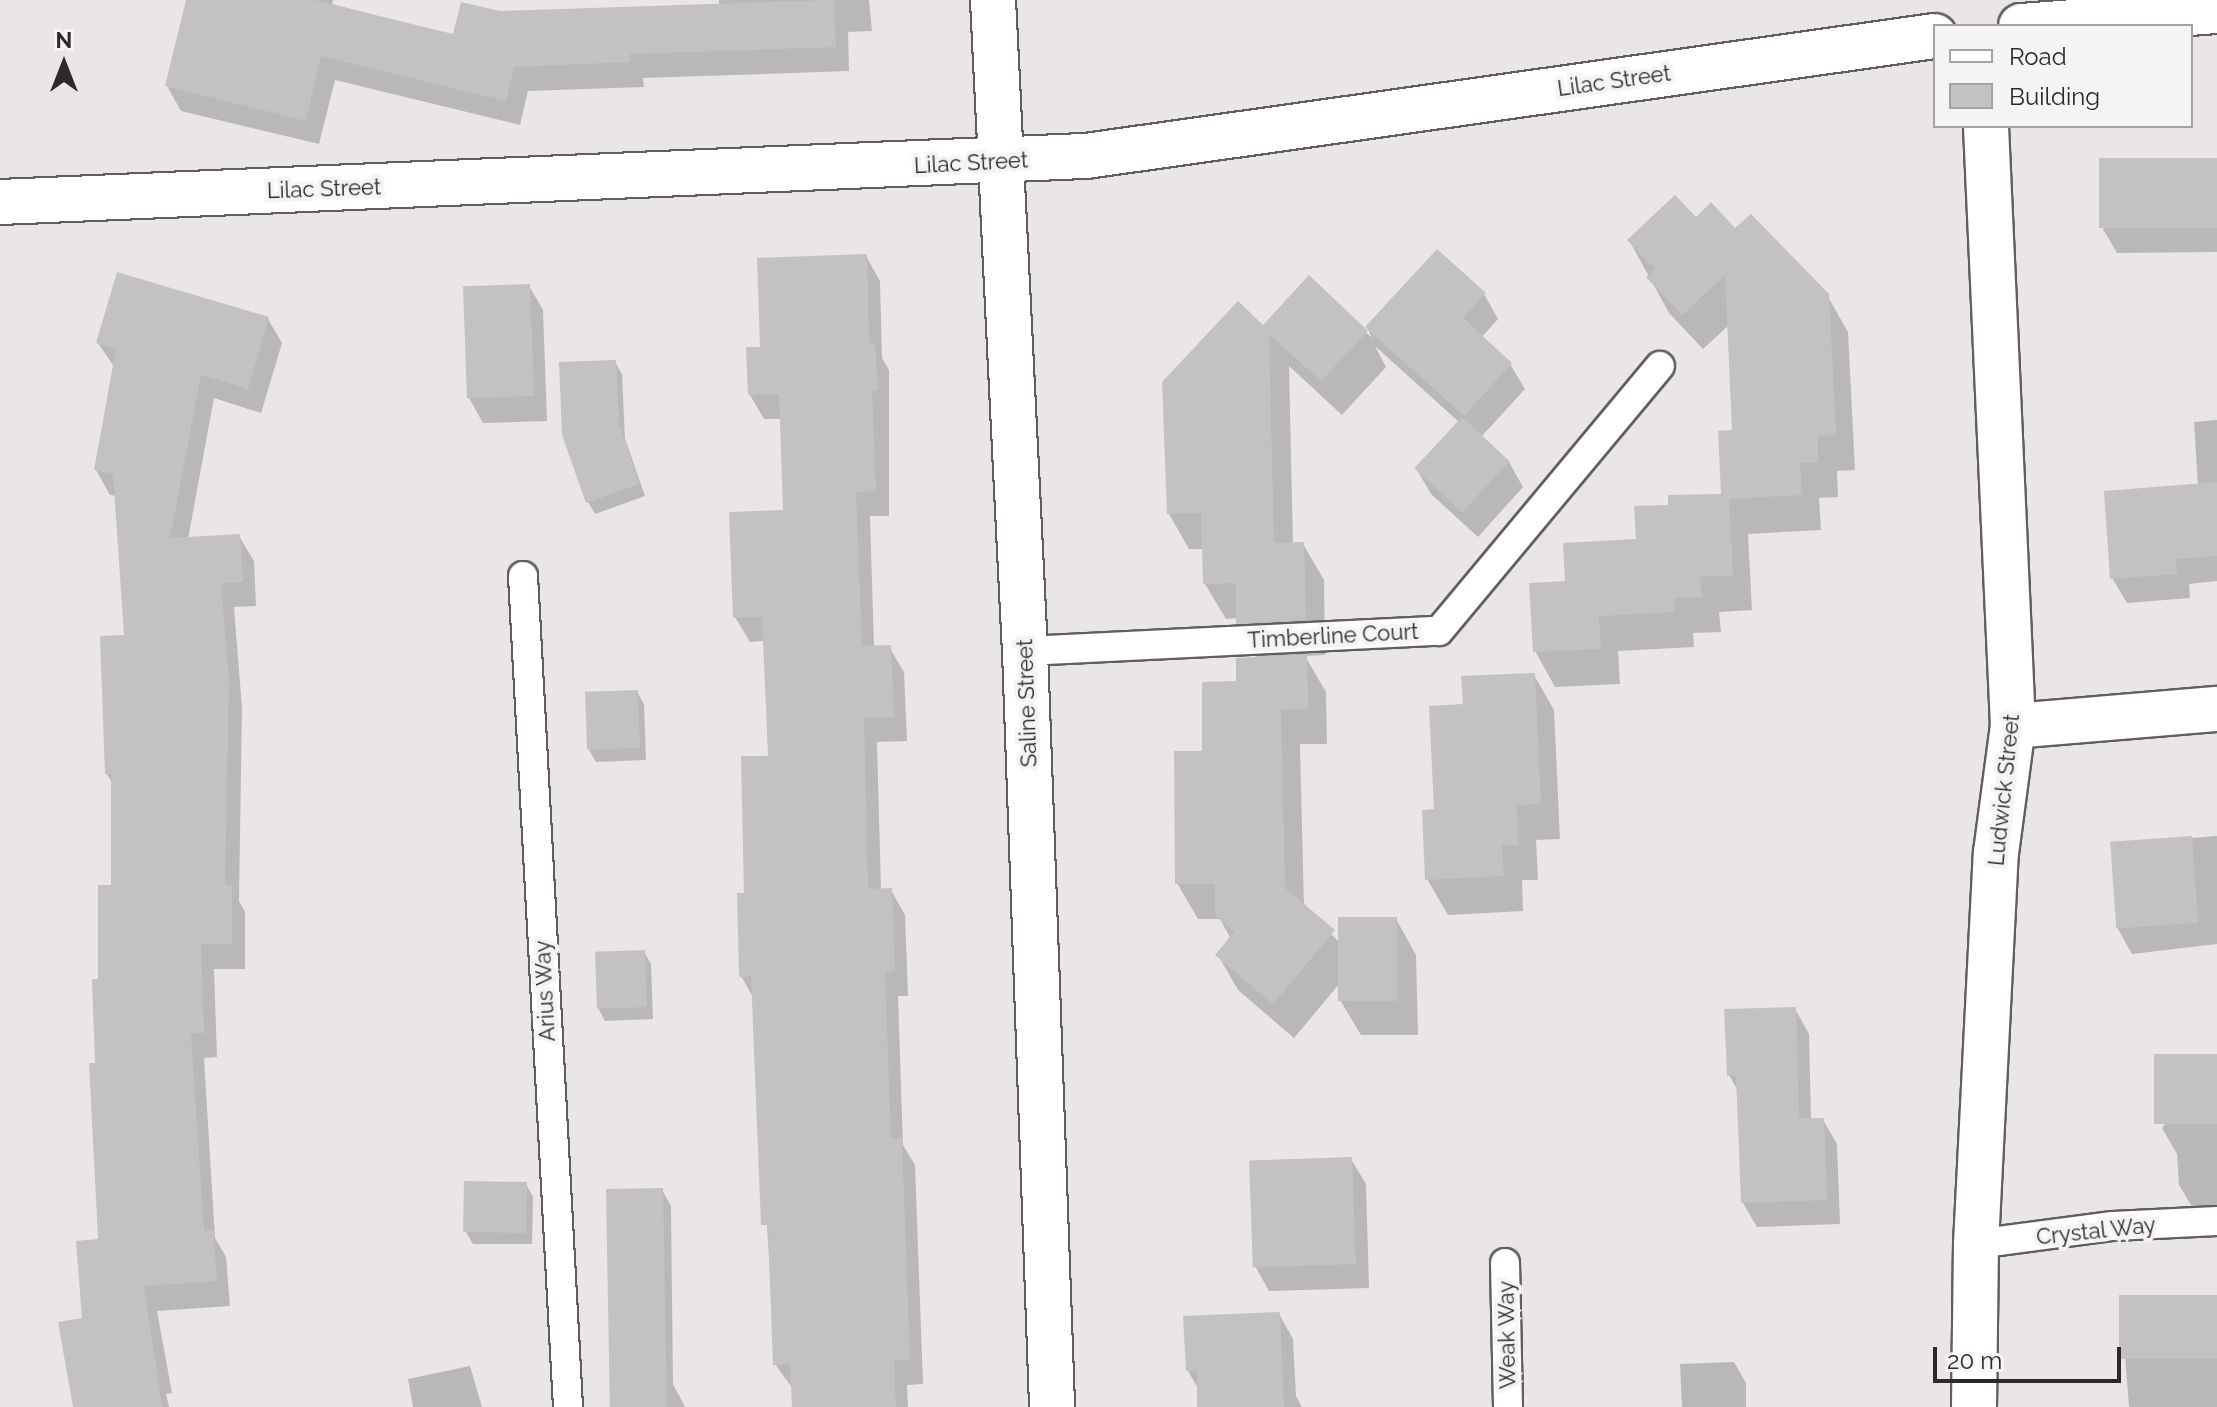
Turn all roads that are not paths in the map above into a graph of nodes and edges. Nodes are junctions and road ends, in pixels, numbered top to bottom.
1 (993, 0) edge
2 (2217, 11) edge
3 (2047, 24) edge
4 (1933, 36) edge
5 (1986, 128) edge
6 (997, 161) junction
7 (0, 202) edge
8 (1660, 366) dead end
9 (523, 576) dead end
10 (1025, 651) junction
11 (2217, 709) edge
12 (2013, 726) junction
13 (2217, 1221) edge
14 (1976, 1244) junction
15 (1505, 1263) dead end
16 (568, 1407) edge
17 (1052, 1407) edge
18 (1508, 1407) edge
19 (1974, 1407) edge

1 - 6 street, Saline Street
2 - 3 street
4 - 6 street, Lilac Street
5 - 12 street, Ludwick Street
6 - 7 street, Lilac Street
6 - 10 street, Saline Street
8 - 10 lane, Timberline Court
9 - 16 lane, Arius Way
10 - 17 street, Saline Street
11 - 12 street
12 - 14 street, Ludwick Street
13 - 14 lane, Crystal Way
14 - 19 street, Ludwick Street
15 - 18 lane, Weak Way

